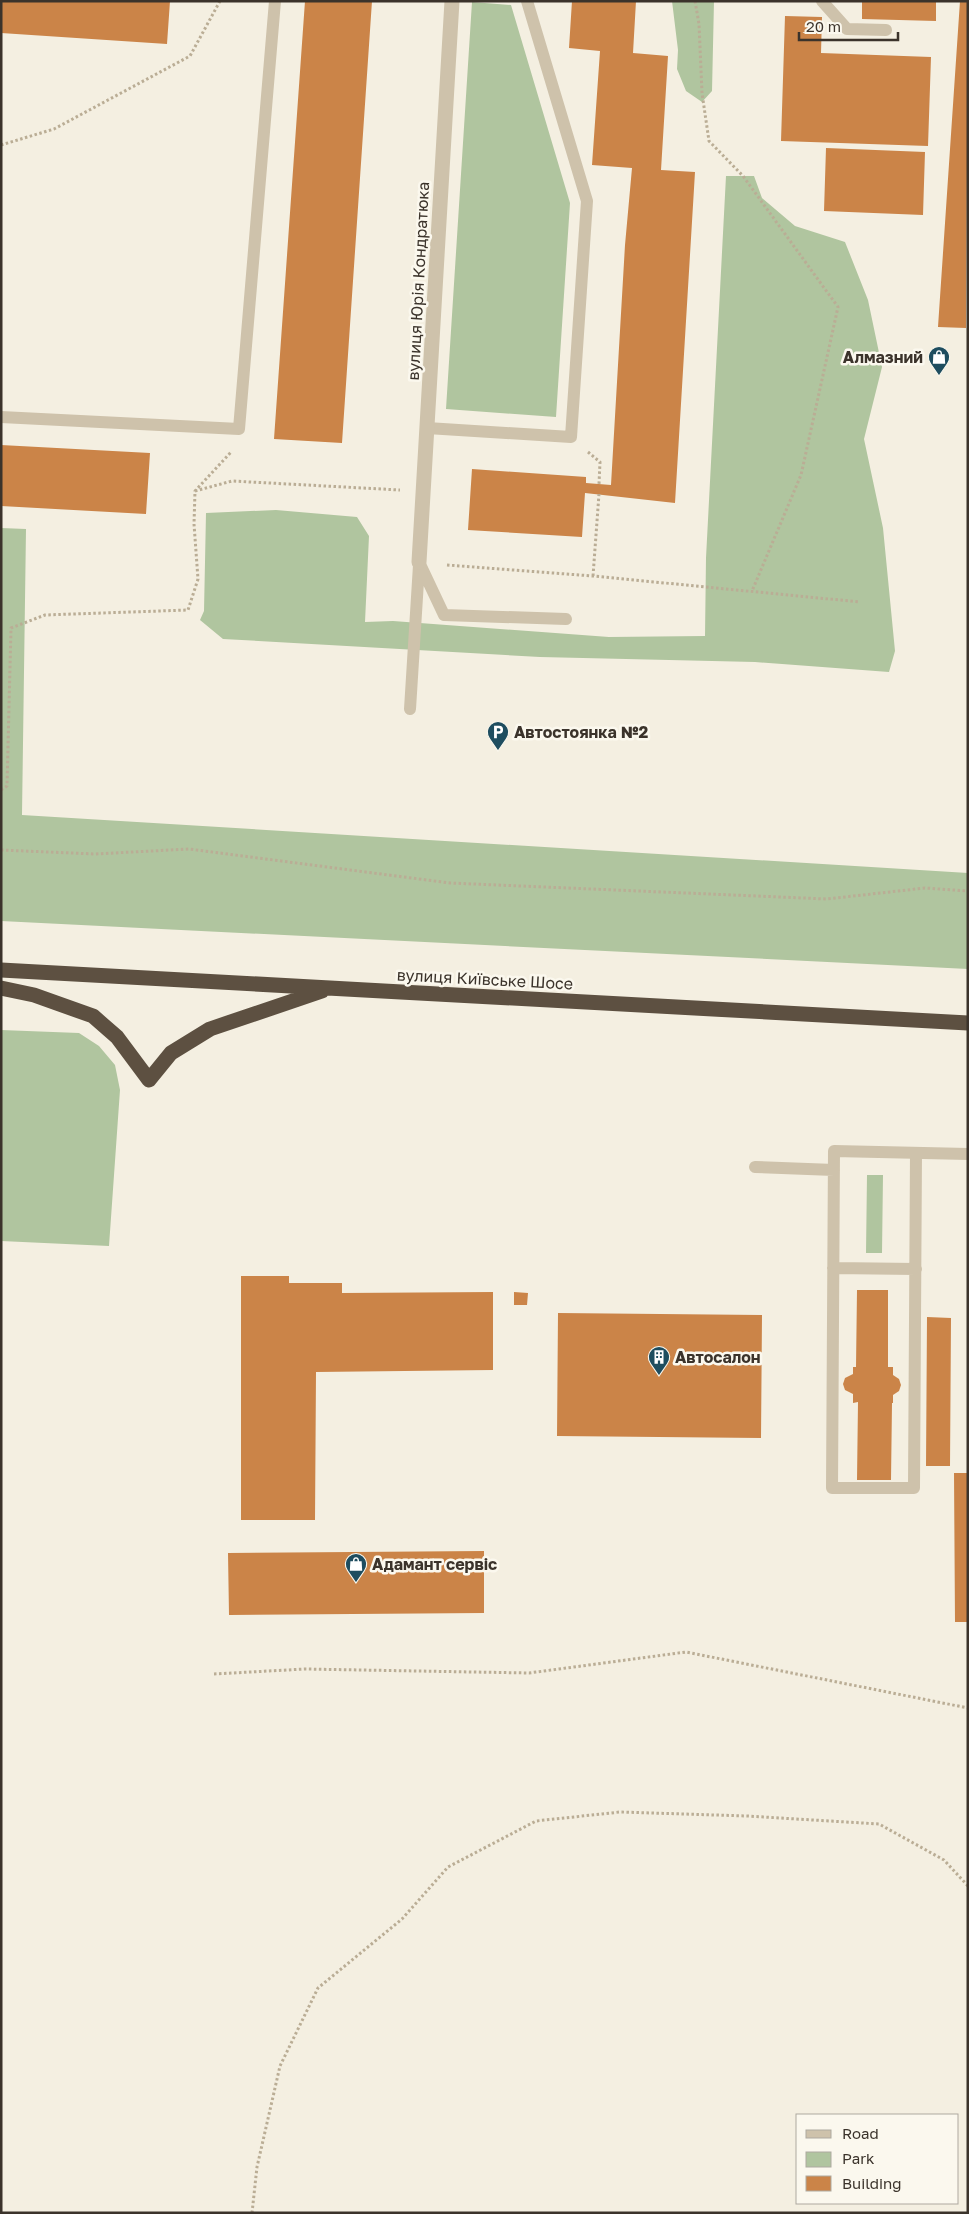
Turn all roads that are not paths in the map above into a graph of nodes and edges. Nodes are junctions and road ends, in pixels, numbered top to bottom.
1 (275, 1) edge
2 (452, 1) edge
3 (527, 1) edge
4 (822, 1) edge
5 (886, 30) dead end
6 (1, 417) edge
7 (427, 428) junction
8 (419, 562) junction
9 (566, 619) dead end
10 (410, 709) dead end
11 (1, 970) edge
12 (1, 988) edge
13 (331, 988) junction
14 (968, 1023) edge
15 (916, 1153) junction
16 (968, 1154) edge
17 (755, 1167) dead end
18 (834, 1170) junction
19 (833, 1268) junction
20 (916, 1269) junction

1 - 6 lane
2 - 7 street, вулиця Юрія Кондратюка
3 - 7 lane
4 - 5 lane
7 - 8 street, вулиця Юрія Кондратюка
8 - 9 lane
8 - 10 lane
11 - 13 highway, вулиця Київське Шосе
12 - 13 highway
13 - 14 highway, вулиця Київське Шосе
15 - 16 lane
15 - 18 lane
15 - 20 lane
17 - 18 lane
18 - 19 lane
19 - 20 lane
19 - 20 lane

